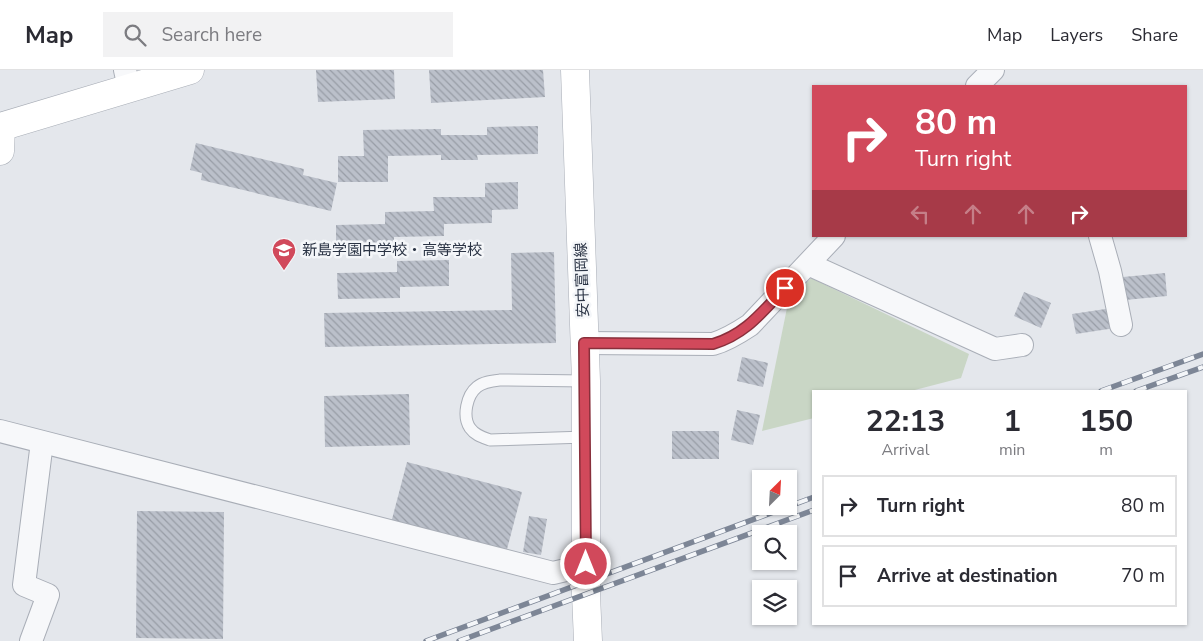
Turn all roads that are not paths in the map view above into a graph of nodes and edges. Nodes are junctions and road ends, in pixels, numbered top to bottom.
1 (190, 70) edge
2 (575, 70) edge
3 (993, 70) edge
4 (127, 79) edge
5 (978, 85) edge
6 (0, 135) edge
7 (833, 237) edge
8 (1100, 237) edge
9 (808, 264) junction
10 (1121, 325) dead end
11 (584, 343) junction
12 (1022, 345) dead end
13 (586, 381) junction
14 (0, 431) edge
15 (586, 437) junction
16 (42, 442) junction
17 (586, 564) junction
18 (30, 641) edge
19 (588, 641) edge

1 - 4 main road
2 - 11 main road, 安中富岡線
3 - 5 street
4 - 6 main road
7 - 9 street
8 - 10 street
9 - 11 street
9 - 12 street
11 - 13 main road, 安中富岡線
13 - 15 main road, 安中富岡線
13 - 15 lane
14 - 16 street
15 - 17 main road, 安中富岡線
16 - 17 street
16 - 18 street
17 - 19 main road, 安中富岡線

